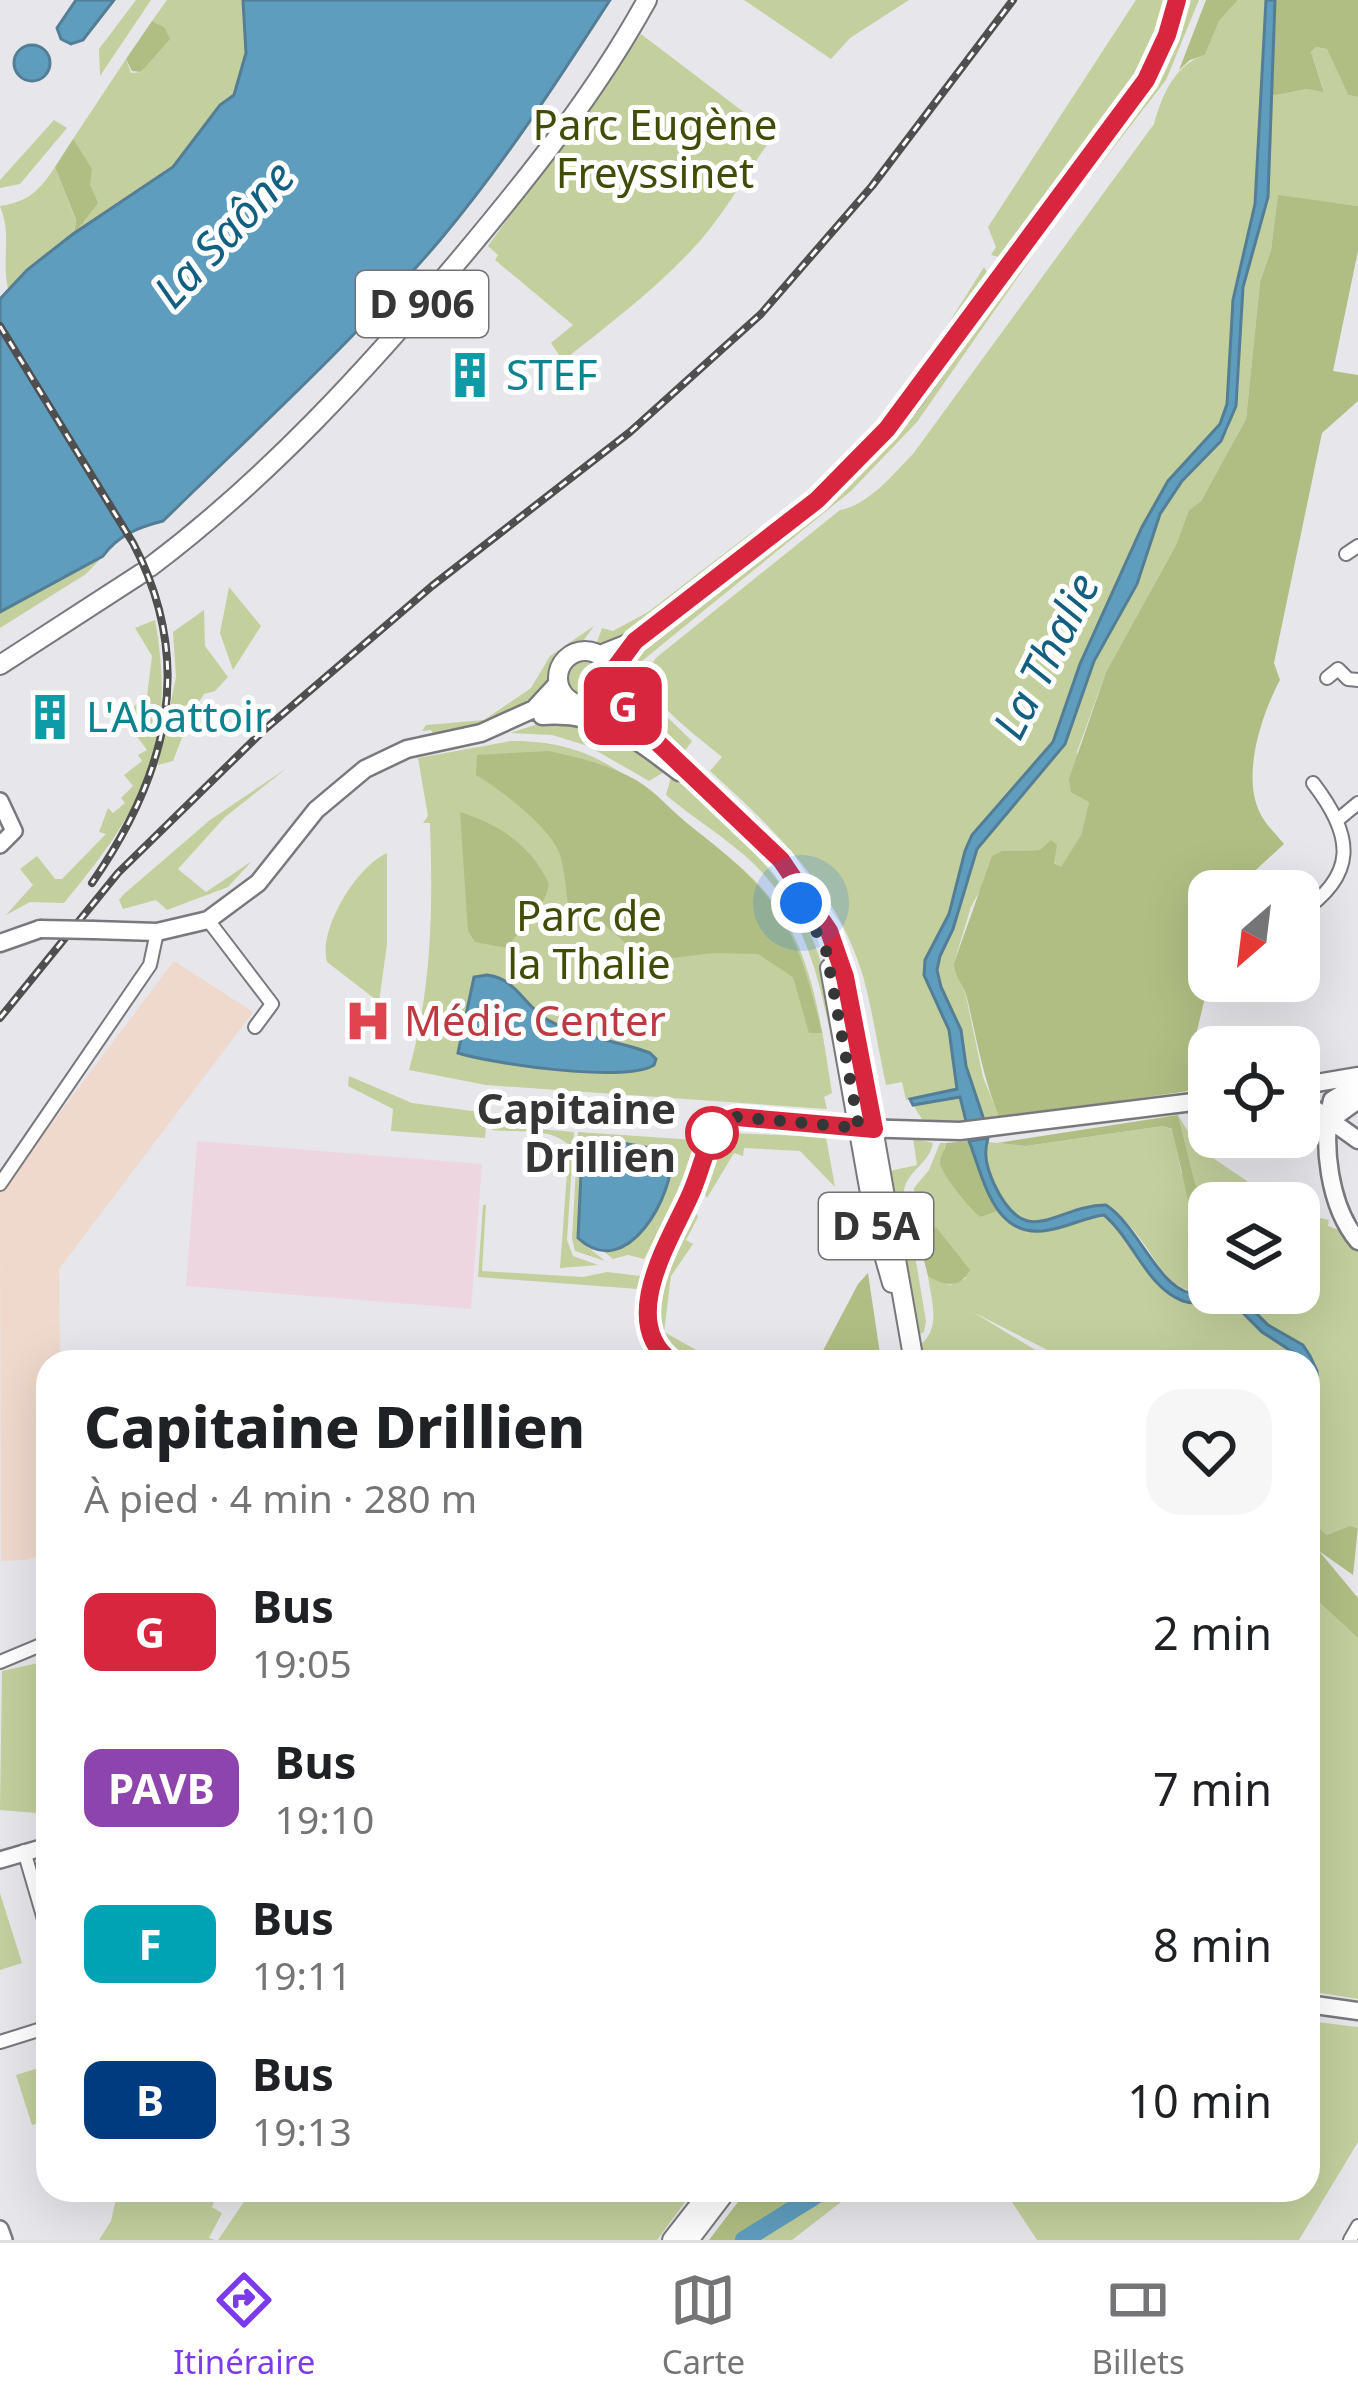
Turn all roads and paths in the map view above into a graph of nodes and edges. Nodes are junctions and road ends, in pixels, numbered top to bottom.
1 (647, 0) edge
2 (1177, 0) edge
3 (0, 665) edge
4 (608, 672) junction
5 (1327, 678) dead end
6 (1358, 680) edge
7 (558, 683) junction
8 (570, 701) junction
9 (592, 705) junction
10 (534, 709) junction
11 (517, 718) junction
12 (685, 776) junction
13 (1313, 783) dead end
14 (0, 800) edge
15 (1358, 803) edge
16 (1340, 818) junction
17 (0, 845) edge
18 (1320, 899) edge
19 (208, 920) junction
20 (157, 932) junction
21 (0, 943) edge
22 (255, 1028) dead end
23 (1358, 1080) edge
24 (1320, 1084) edge
25 (1358, 1100) edge
26 (1188, 1103) edge
27 (1320, 1115) edge
28 (1320, 1118) edge
29 (1329, 1120) junction
30 (866, 1129) junction
31 (1358, 1141) edge
32 (0, 1184) edge
33 (1358, 1241) edge
34 (659, 1350) edge
35 (912, 1350) edge
36 (36, 1648) edge
37 (0, 1662) edge
38 (36, 1848) edge
39 (24, 1851) junction
40 (0, 1860) edge
41 (36, 1892) edge
42 (1320, 2006) edge
43 (1358, 2011) edge
44 (36, 2031) edge
45 (0, 2042) edge
46 (701, 2202) edge
47 (718, 2202) edge
48 (1358, 2226) edge
49 (0, 2229) edge
50 (4, 2240) edge
51 (672, 2240) edge
52 (689, 2240) edge
53 (1350, 2240) edge

1 - 3 main road, D 906
2 - 4 main road
4 - 7 main road
4 - 9 main road
4 - 30 main road, D 5A
5 - 6 street
7 - 8 main road
7 - 10 main road
8 - 9 main road
8 - 10 main road
9 - 12 main road, D 5A
10 - 11 main road
11 - 12 main road
11 - 19 main road
12 - 30 main road, D 5A
13 - 16 street
14 - 17 street
15 - 16 street
16 - 18 street
19 - 20 main road
19 - 22 street
20 - 21 main road, bridge
20 - 32 street
23 - 24 main road
23 - 29 main road
25 - 29 main road
26 - 30 main road
27 - 29 main road
28 - 29 main road
29 - 31 main road
29 - 33 main road
30 - 34 street
30 - 35 main road, D 5A
36 - 37 street
38 - 39 street
39 - 40 street
39 - 41 street
42 - 43 main road
44 - 45 street
46 - 51 main road
47 - 52 main road
48 - 53 street
49 - 50 street

